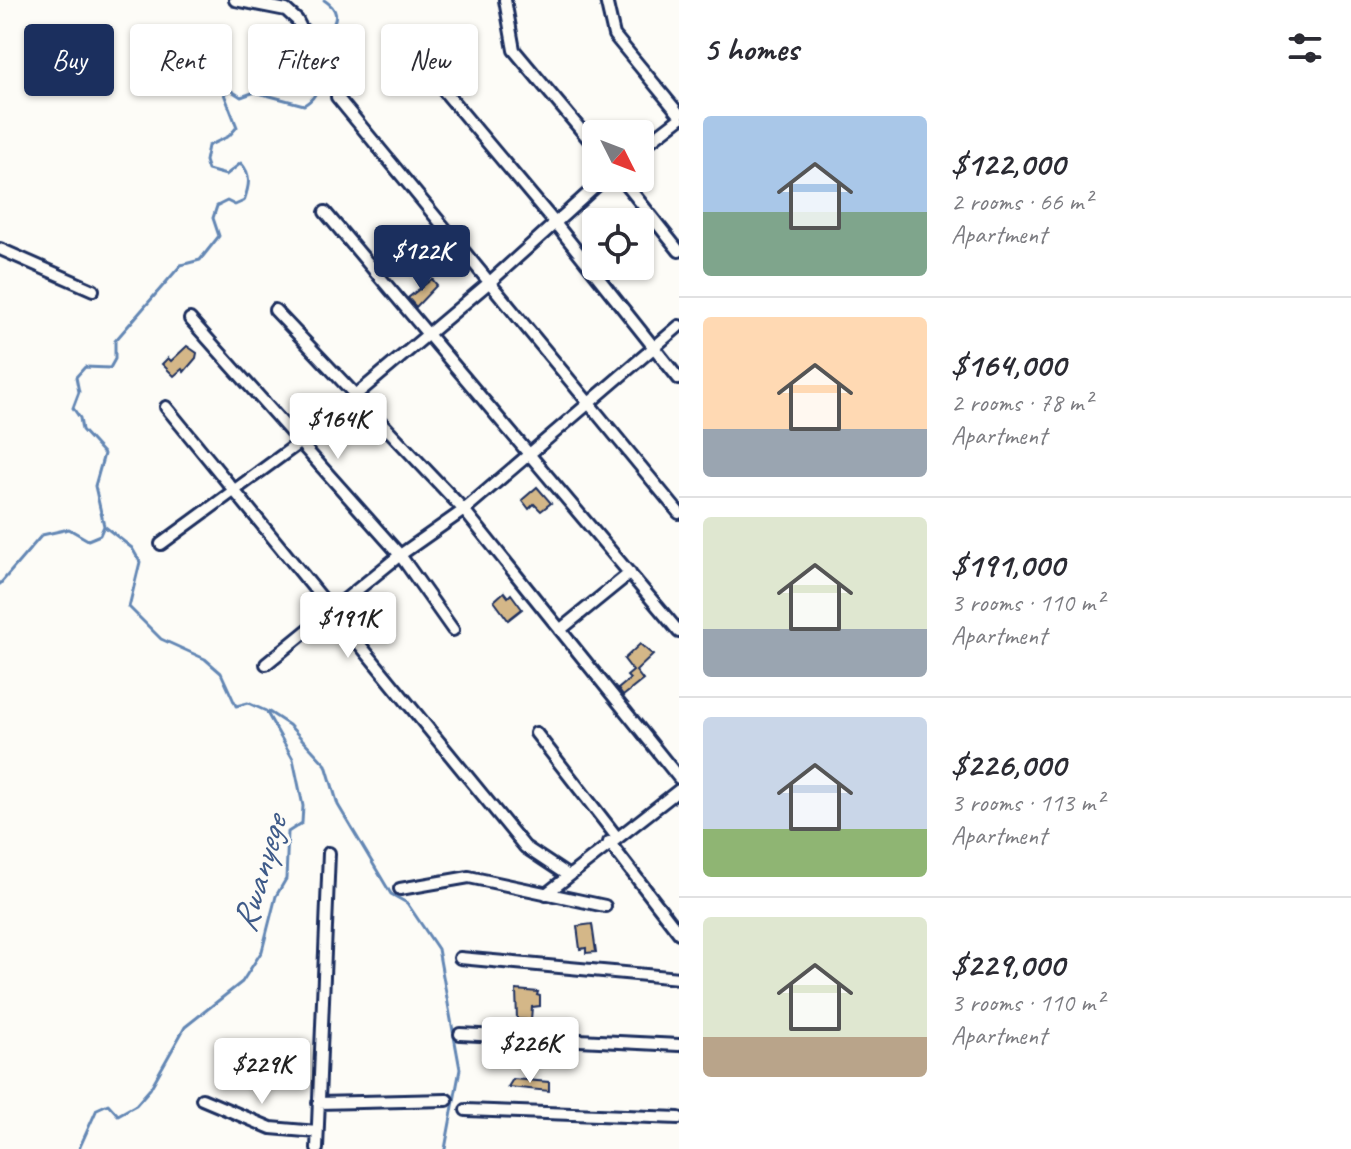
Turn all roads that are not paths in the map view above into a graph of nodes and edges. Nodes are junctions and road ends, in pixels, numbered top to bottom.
1 (235, 0) edge
2 (505, 0) edge
3 (606, 0) edge
4 (448, 96) edge
5 (679, 117) edge
6 (582, 131) edge
7 (654, 138) edge
8 (589, 192) edge
9 (632, 192) edge
10 (325, 212) dead end
11 (555, 223) junction
12 (0, 249) edge
13 (679, 251) edge
14 (491, 281) junction
15 (93, 290) dead end
16 (275, 310) dead end
17 (190, 319) dead end
18 (679, 326) edge
19 (429, 333) junction
20 (653, 347) junction
21 (679, 379) edge
22 (357, 394) junction
23 (588, 403) junction
24 (166, 407) dead end
25 (299, 443) junction
26 (530, 454) junction
27 (233, 492) junction
28 (464, 510) junction
29 (679, 513) edge
30 (161, 544) dead end
31 (400, 555) junction
32 (630, 573) junction
33 (330, 611) junction
34 (453, 630) dead end
35 (560, 630) junction
36 (679, 632) edge
37 (266, 664) dead end
38 (536, 733) dead end
39 (679, 778) edge
40 (679, 792) edge
41 (613, 839) junction
42 (329, 853) dead end
43 (567, 875) junction
44 (400, 889) dead end
45 (546, 894) junction
46 (605, 906) dead end
47 (679, 933) edge
48 (460, 958) dead end
49 (679, 978) edge
50 (460, 1034) dead end
51 (679, 1045) edge
52 (202, 1099) dead end
53 (447, 1100) dead end
54 (318, 1103) junction
55 (466, 1110) dead end
56 (679, 1118) edge
57 (317, 1132) junction
58 (317, 1149) edge

1 - 14 street
2 - 6 street
3 - 5 street
4 - 11 street
5 - 7 street
8 - 11 street
9 - 13 street
10 - 19 street
11 - 14 street
11 - 20 street
12 - 15 street
14 - 19 street
14 - 23 street
16 - 22 street
17 - 25 street
18 - 20 street
19 - 22 street
19 - 26 street
20 - 21 street
20 - 23 street
22 - 25 street
22 - 28 street
23 - 26 street
23 - 29 street
24 - 27 street
25 - 27 street
25 - 31 street
26 - 28 street
26 - 32 street
27 - 30 street
27 - 33 street
28 - 31 street
28 - 35 street
31 - 33 street
31 - 34 street
32 - 35 street
32 - 36 street
33 - 37 street
33 - 43 street
35 - 39 street
38 - 41 street
40 - 41 street
41 - 43 street
41 - 47 street
42 - 54 street
43 - 45 street
44 - 45 street
45 - 46 street
48 - 49 street
50 - 51 street
52 - 57 street
53 - 54 street
54 - 57 street
55 - 56 street
57 - 58 street

